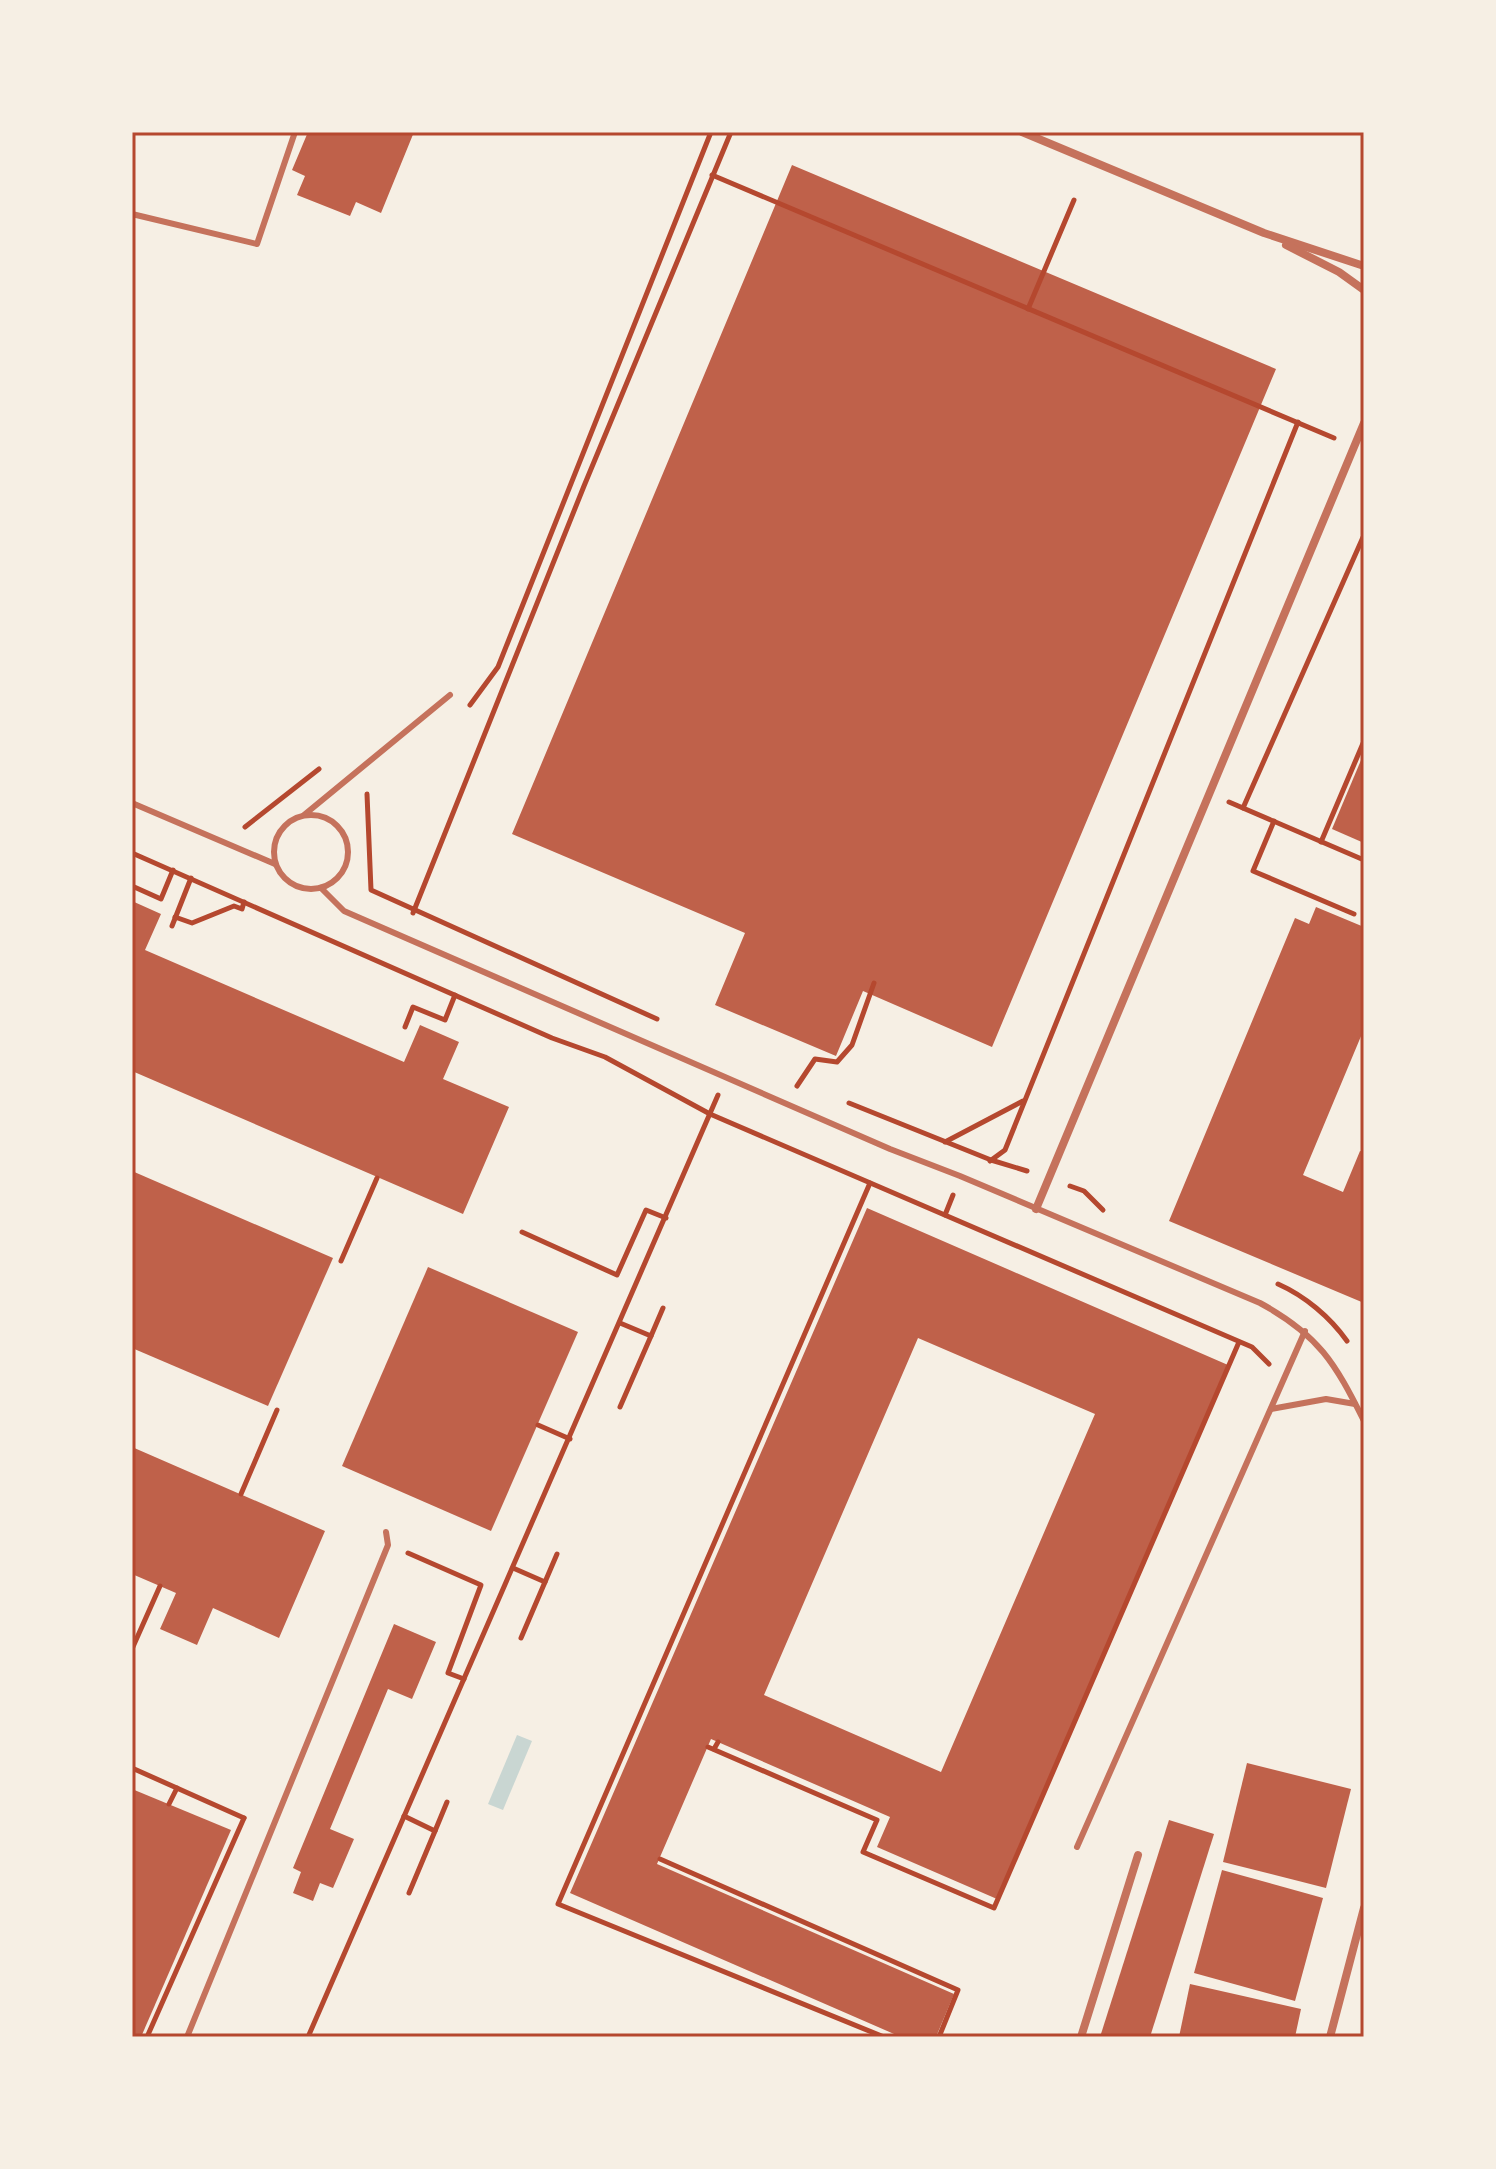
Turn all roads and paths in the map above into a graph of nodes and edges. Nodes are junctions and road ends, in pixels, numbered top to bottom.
1 (295, 132) edge
2 (711, 132) edge
3 (731, 132) edge
4 (1022, 132) edge
5 (712, 175) junction
6 (1074, 200) dead end
7 (132, 214) edge
8 (1264, 233) junction
9 (1364, 266) edge
10 (1364, 290) edge
11 (1028, 309) junction
12 (1298, 422) junction
13 (1364, 423) edge
14 (1354, 446) junction
15 (1364, 535) edge
16 (450, 695) dead end
17 (462, 712) dead end
18 (1364, 741) edge
19 (328, 763) dead end
20 (366, 790) dead end
21 (1209, 794) junction
22 (132, 803) edge
23 (1243, 808) junction
24 (304, 815) junction
25 (1274, 821) junction
26 (201, 832) junction
27 (1321, 842) junction
28 (132, 853) edge
29 (1364, 860) edge
30 (275, 864) junction
31 (173, 870) junction
32 (191, 878) junction
33 (132, 886) edge
34 (321, 888) junction
35 (244, 902) junction
36 (415, 911) junction
37 (1354, 914) dead end
38 (175, 917) junction
39 (172, 926) dead end
40 (403, 936) junction
41 (874, 983) dead end
42 (455, 995) junction
43 (665, 1023) dead end
44 (405, 1027) dead end
45 (725, 1077) junction
46 (798, 1083) junction
47 (813, 1088) dead end
48 (842, 1100) dead end
49 (1024, 1101) junction
50 (789, 1106) junction
51 (710, 1114) junction
52 (945, 1142) junction
53 (991, 1160) junction
54 (960, 1176) junction
55 (377, 1178) dead end
56 (1049, 1179) junction
57 (870, 1183) junction
58 (1036, 1209) junction
59 (1104, 1211) dead end
60 (945, 1215) junction
61 (666, 1218) junction
62 (522, 1232) dead end
63 (341, 1261) dead end
64 (1274, 1283) dead end
65 (663, 1308) dead end
66 (620, 1323) junction
67 (1305, 1331) junction
68 (651, 1336) junction
69 (1239, 1342) junction
70 (1354, 1351) dead end
71 (1284, 1379) junction
72 (1355, 1404) junction
73 (620, 1407) dead end
74 (1271, 1409) junction
75 (277, 1410) dead end
76 (1364, 1421) edge
77 (538, 1425) dead end
78 (570, 1439) junction
79 (241, 1494) dead end
80 (386, 1532) dead end
81 (388, 1545) junction
82 (557, 1554) dead end
83 (513, 1568) junction
84 (545, 1582) junction
85 (160, 1586) dead end
86 (521, 1638) dead end
87 (132, 1649) edge
88 (464, 1679) junction
89 (718, 1742) dead end
90 (132, 1768) edge
91 (177, 1788) junction
92 (447, 1802) dead end
93 (169, 1804) dead end
94 (230, 1812) dead end
95 (404, 1816) junction
96 (244, 1818) dead end
97 (435, 1831) junction
98 (1077, 1847) dead end
99 (1138, 1855) dead end
100 (660, 1859) dead end
101 (409, 1893) dead end
102 (1364, 1908) edge
103 (147, 2037) edge
104 (187, 2037) edge
105 (308, 2037) edge
106 (884, 2037) edge
107 (939, 2037) edge
108 (1081, 2037) edge
109 (1330, 2037) edge

1 - 7 lane
2 - 17 path
3 - 5 path
4 - 8 street
5 - 11 path
5 - 36 path
6 - 11 path
8 - 9 street
8 - 10 street
11 - 12 path
12 - 14 path
12 - 49 path
13 - 14 street
14 - 21 street
15 - 23 path
16 - 24 lane
18 - 27 path
19 - 26 path
20 - 36 path
21 - 23 path
21 - 56 street
22 - 26 lane
23 - 25 path
24 - 30 lane
24 - 34 lane
25 - 27 path
25 - 37 path
26 - 30 lane
27 - 29 path
28 - 31 path
30 - 34 lane
31 - 32 path
31 - 33 path
32 - 35 path
32 - 38 path
34 - 40 lane
35 - 38 path
35 - 42 path
36 - 40 path
36 - 43 path
38 - 39 path
40 - 45 lane
41 - 46 path
42 - 44 path
42 - 51 path
45 - 50 lane
45 - 51 path
46 - 47 path
46 - 50 path
48 - 52 path
49 - 52 path
49 - 53 path
50 - 54 lane
51 - 57 path
51 - 61 path
52 - 53 path
53 - 54 path
53 - 56 path
54 - 58 lane
54 - 60 path
55 - 63 path
56 - 58 street
56 - 59 path
57 - 60 path
57 - 106 path
58 - 67 lane
60 - 69 path
61 - 62 path
61 - 66 path
64 - 70 path
65 - 68 path
66 - 68 path
66 - 78 path
67 - 71 lane
67 - 72 lane
68 - 73 path
69 - 71 path
69 - 89 path
71 - 74 lane
72 - 74 lane
72 - 76 lane
74 - 98 lane
75 - 79 path
77 - 78 path
78 - 83 path
80 - 81 lane
81 - 88 path
81 - 104 lane
82 - 84 path
83 - 84 path
83 - 88 path
84 - 86 path
85 - 87 path
88 - 95 path
90 - 91 path
91 - 93 path
91 - 94 path
92 - 97 path
95 - 97 path
95 - 105 path
96 - 103 path
97 - 101 path
99 - 108 street
100 - 107 path
102 - 109 street

